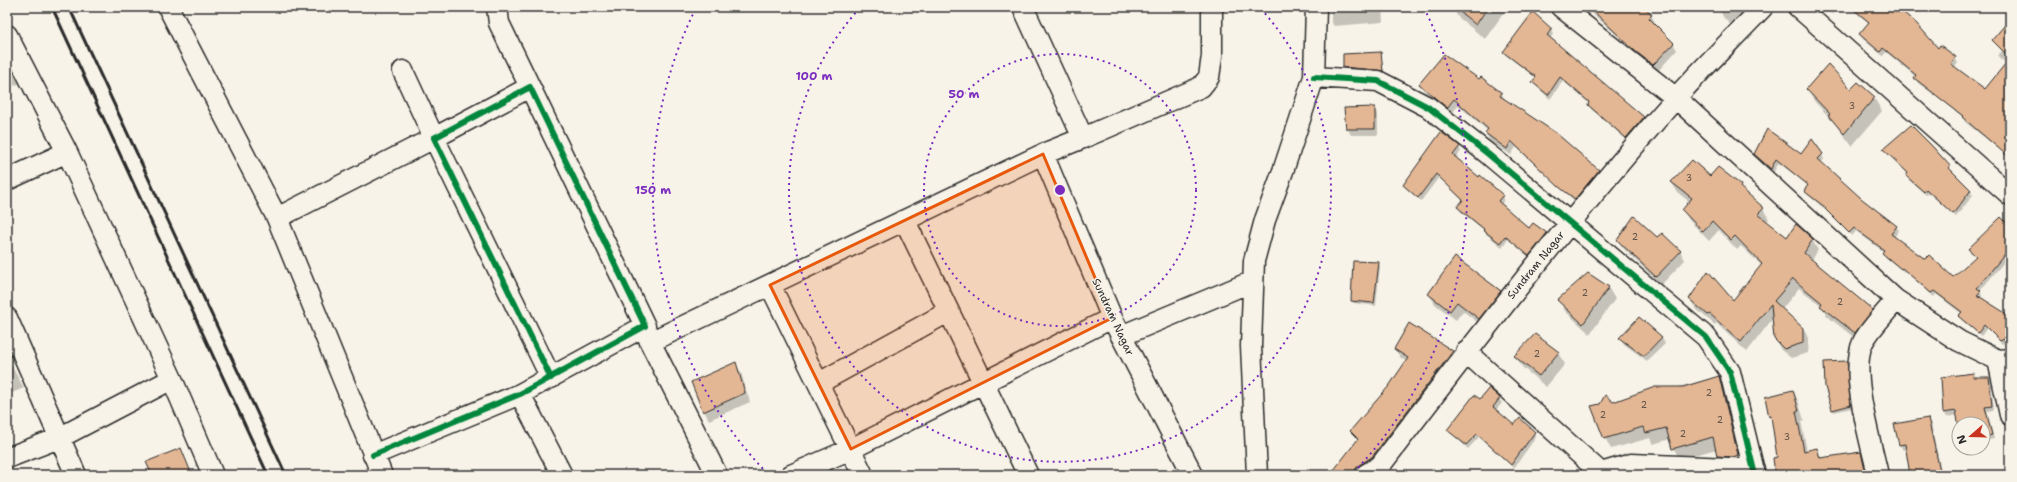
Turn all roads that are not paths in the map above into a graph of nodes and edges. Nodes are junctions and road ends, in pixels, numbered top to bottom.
1 (168, 7) edge
2 (497, 7) edge
3 (1023, 7) edge
4 (1212, 7) edge
5 (1316, 7) edge
6 (1561, 7) edge
7 (1763, 7) edge
8 (1798, 7) edge
9 (7, 35) edge
10 (403, 71) dead end
11 (1314, 77) junction
12 (530, 86) junction
13 (1676, 98) junction
14 (434, 138) junction
15 (1083, 138) junction
16 (67, 152) junction
17 (1043, 154) junction
18 (7, 180) edge
19 (2010, 195) edge
20 (276, 218) junction
21 (905, 221) junction
22 (1570, 222) junction
23 (1253, 281) junction
24 (770, 285) junction
25 (1896, 300) junction
26 (948, 312) junction
27 (7, 318) edge
28 (1112, 318) junction
29 (647, 334) junction
30 (1121, 336) junction
31 (1466, 352) junction
32 (2004, 359) edge
33 (551, 378) junction
34 (172, 380) junction
35 (819, 383) junction
36 (982, 383) junction
37 (520, 394) junction
38 (2010, 415) edge
39 (59, 438) junction
40 (851, 449) junction
41 (373, 455) junction
42 (7, 458) edge
43 (1377, 472) edge
44 (1754, 472) edge
45 (1601, 474) edge
46 (76, 475) edge
47 (213, 475) edge
48 (382, 475) edge
49 (562, 475) edge
50 (717, 475) edge
51 (791, 475) edge
52 (863, 475) edge
53 (1028, 475) edge
54 (1193, 475) edge
55 (1257, 475) edge
56 (1878, 475) edge

1 - 20 street
2 - 12 street
3 - 15 street
4 - 15 street
5 - 11 street
6 - 13 street
7 - 13 street, Sundram Nagar
8 - 19 street
9 - 16 street
10 - 14 street
11 - 22 street
11 - 23 street
12 - 14 street
12 - 29 street
13 - 22 street, Sundram Nagar
13 - 25 street
14 - 20 street
14 - 33 street
15 - 17 street
16 - 18 street
16 - 34 street
17 - 21 street
17 - 28 street, Sundram Nagar
20 - 41 street
21 - 24 street
21 - 26 street
22 - 31 street, Sundram Nagar
22 - 44 street
23 - 30 street
23 - 55 street
24 - 29 street
24 - 35 street
25 - 32 street
25 - 56 street
26 - 35 street
26 - 36 street
27 - 39 street
28 - 30 street, Sundram Nagar
28 - 36 street
29 - 33 street
29 - 50 street
30 - 54 street, Sundram Nagar
31 - 43 street, Sundram Nagar
31 - 45 street
32 - 38 street
33 - 37 street
34 - 39 street
34 - 47 street
35 - 40 street
36 - 40 street
36 - 53 street
37 - 41 street
37 - 49 street
39 - 42 street
39 - 46 street
40 - 51 street
40 - 52 street
41 - 48 street
44 - 45 street

